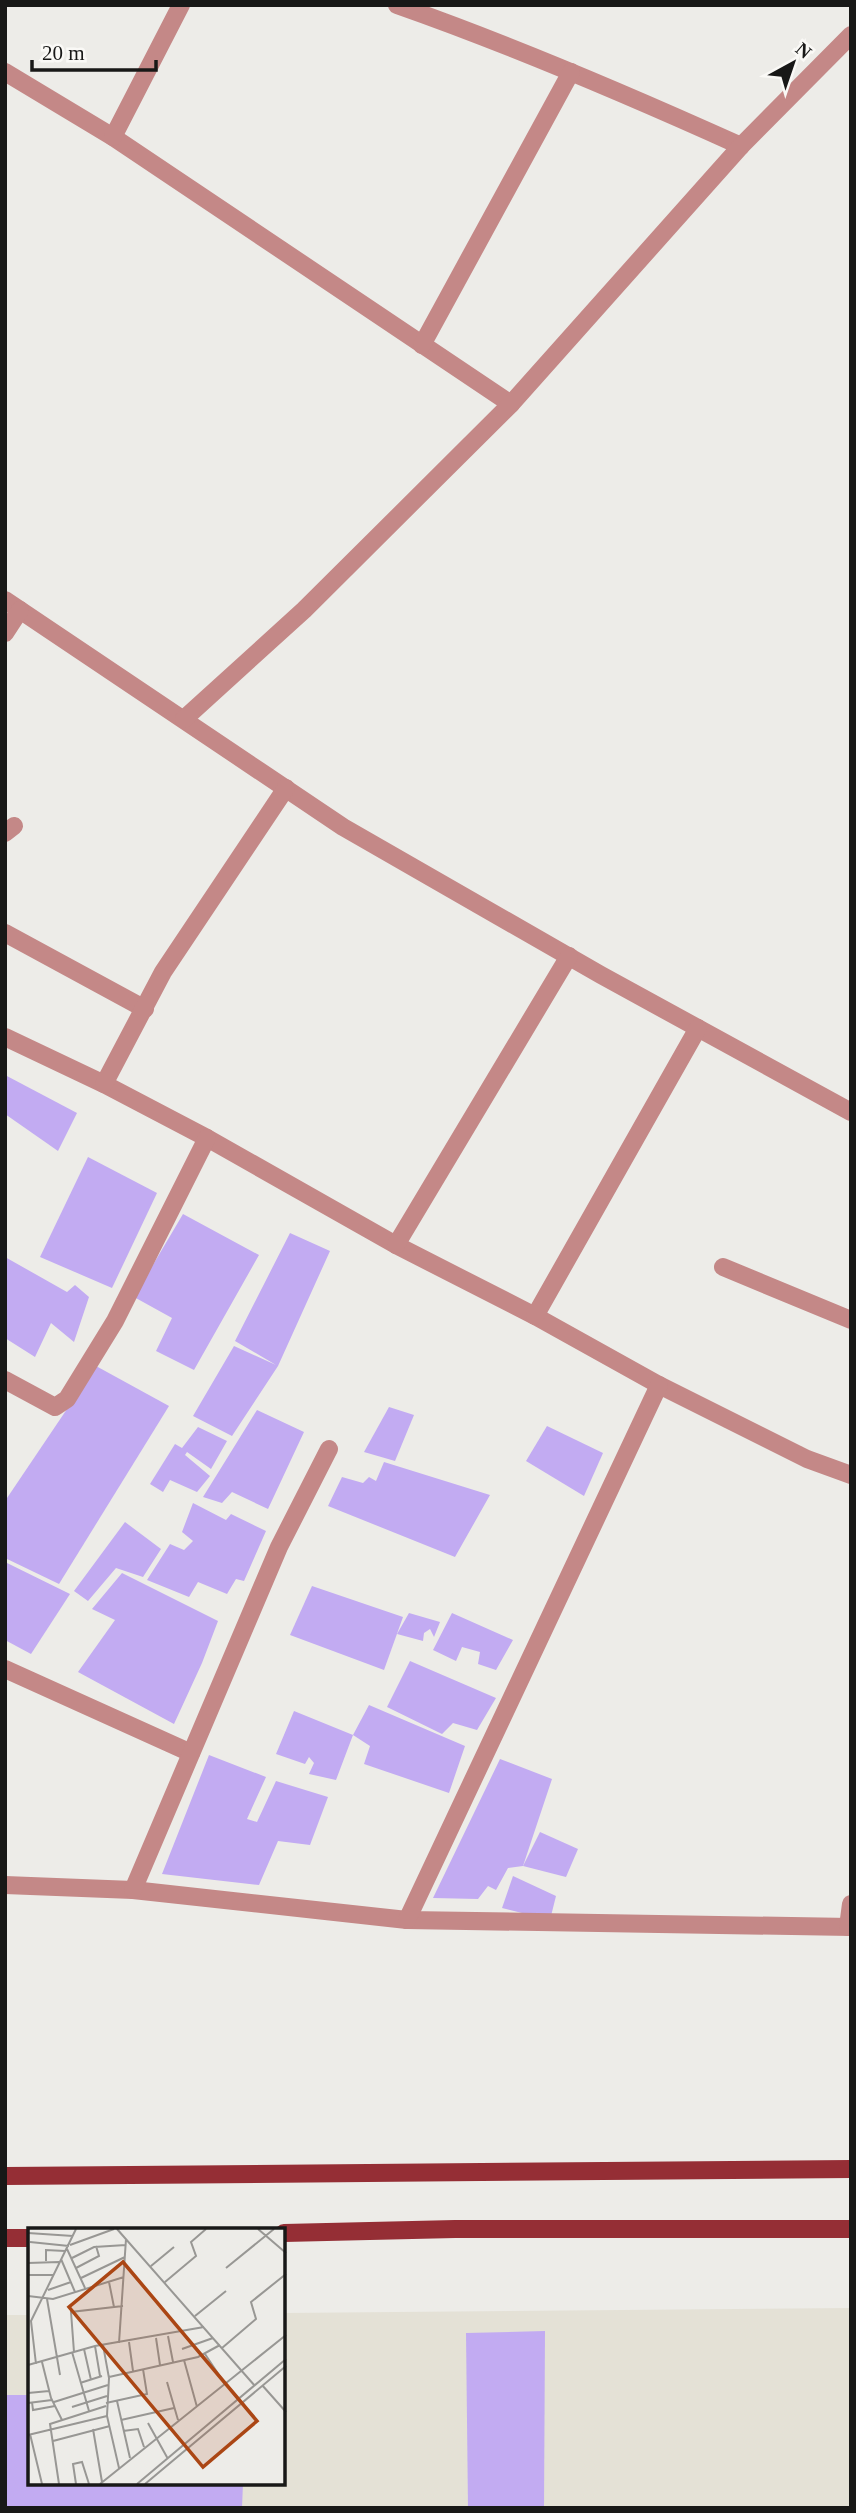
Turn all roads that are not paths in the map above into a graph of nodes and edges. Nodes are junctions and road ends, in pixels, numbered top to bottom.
1 (181, 5) edge
2 (397, 5) edge
3 (851, 35) edge
4 (5, 72) edge
5 (571, 72) junction
6 (113, 138) junction
7 (741, 146) junction
8 (422, 345) junction
9 (511, 404) junction
10 (12, 605) edge
11 (5, 633) edge
12 (184, 719) junction
13 (286, 788) junction
14 (5, 933) edge
15 (569, 956) junction
16 (145, 1009) junction
17 (698, 1028) junction
18 (5, 1037) edge
19 (104, 1084) junction
20 (851, 1112) edge
21 (207, 1138) junction
22 (396, 1245) junction
23 (723, 1267) dead end
24 (535, 1316) junction
25 (851, 1320) edge
26 (5, 1380) edge
27 (659, 1385) junction
28 (328, 1449) dead end
29 (851, 1475) edge
30 (5, 1669) edge
31 (191, 1753) junction
32 (5, 1885) edge
33 (133, 1890) junction
34 (851, 1903) edge
35 (407, 1920) junction
36 (849, 1927) edge
37 (851, 2169) edge
38 (5, 2176) edge
39 (851, 2229) edge
40 (285, 2233) edge
41 (5, 2238) edge
42 (28, 2238) edge

1 - 6 street
2 - 5 street
3 - 7 street
4 - 6 street
5 - 7 street
5 - 8 street
6 - 8 street
7 - 9 street
8 - 9 street
9 - 12 street
10 - 11 street
10 - 12 street
12 - 13 street
13 - 15 street
13 - 16 street
14 - 16 street
15 - 17 street
15 - 22 street
16 - 19 street
17 - 20 street
17 - 24 street
18 - 19 street
19 - 21 street
21 - 22 street
21 - 26 street
22 - 24 street
23 - 25 street
24 - 27 street
27 - 29 street
27 - 35 street
28 - 31 street
30 - 31 street
31 - 33 street
32 - 33 street
33 - 35 street
34 - 36 street
35 - 36 street
37 - 38 main road
39 - 40 main road
41 - 42 main road

